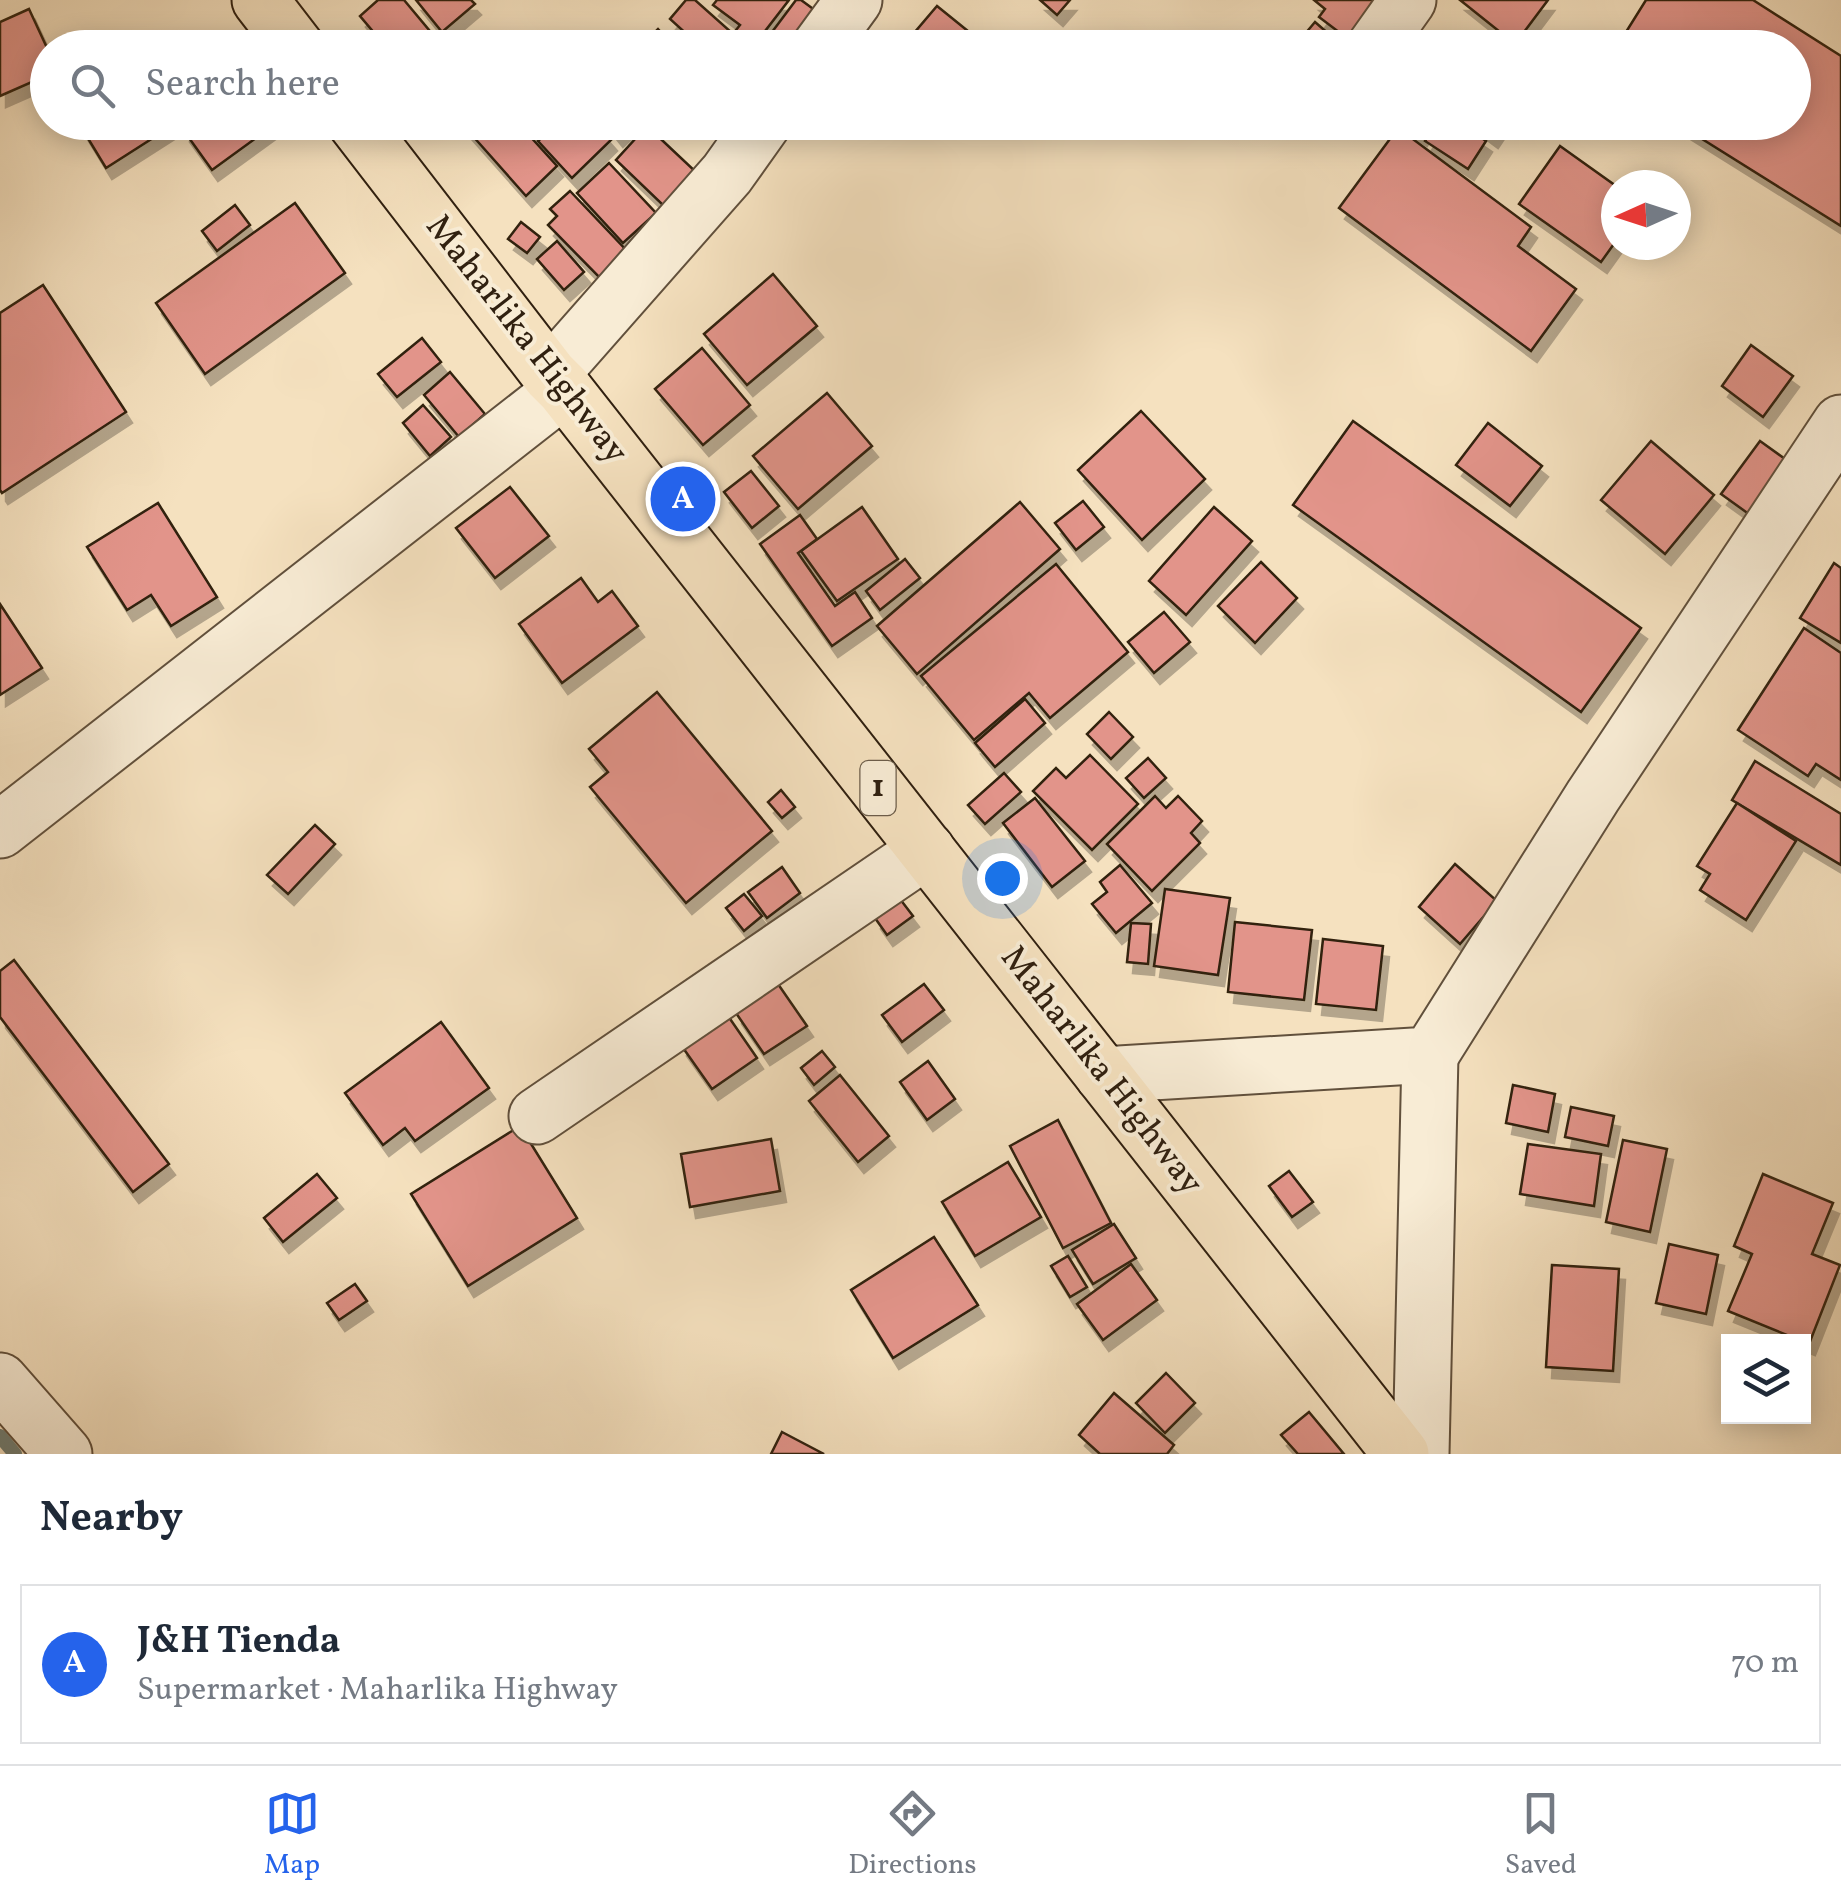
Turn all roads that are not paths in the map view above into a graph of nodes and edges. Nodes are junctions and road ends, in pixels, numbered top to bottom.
1 (260, 0) edge
2 (854, 0) edge
3 (1408, 0) edge
4 (283, 30) edge
5 (832, 30) edge
6 (1387, 30) edge
7 (369, 140) edge
8 (751, 140) edge
9 (558, 382) junction
10 (1841, 423) edge
11 (0, 830) edge
12 (928, 850) junction
13 (1430, 1055) junction
14 (1103, 1075) junction
15 (537, 1116) dead end
16 (0, 1381) edge
17 (64, 1454) edge
18 (1402, 1454) edge
19 (1421, 1454) edge

1 - 4 highway
2 - 5 street
3 - 6 street
7 - 9 highway, Maharlika Highway / 1
8 - 9 street
9 - 11 street
9 - 12 highway, Maharlika Highway / 1
10 - 13 street
12 - 14 highway, Maharlika Highway / 1
12 - 15 street
13 - 14 street
13 - 19 street
14 - 18 highway, Maharlika Highway / 1
16 - 17 street

